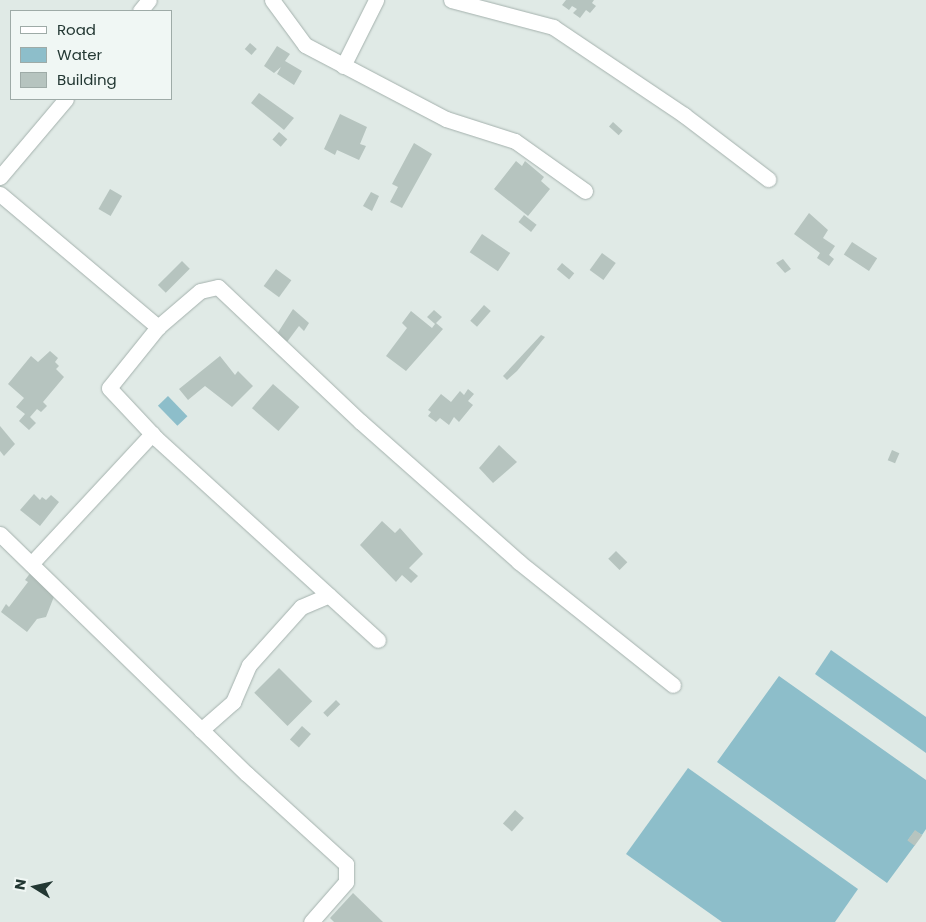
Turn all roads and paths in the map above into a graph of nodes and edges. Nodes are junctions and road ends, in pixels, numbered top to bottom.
1 (149, 0) edge
2 (272, 0) edge
3 (376, 0) edge
4 (451, 0) edge
5 (141, 10) edge
6 (343, 66) junction
7 (65, 100) edge
8 (0, 178) edge
9 (768, 179) dead end
10 (585, 191) dead end
11 (0, 194) edge
12 (158, 327) junction
13 (152, 434) junction
14 (0, 534) edge
15 (31, 564) junction
16 (329, 595) junction
17 (378, 640) dead end
18 (673, 684) dead end
19 (201, 730) junction
20 (312, 922) edge

1 - 5 street
2 - 6 street
3 - 6 street
4 - 9 street
6 - 10 street
7 - 8 street
11 - 12 street
12 - 13 street
12 - 18 street
13 - 15 street
13 - 16 street
14 - 15 street
15 - 19 street
16 - 17 street
16 - 19 street
19 - 20 street

